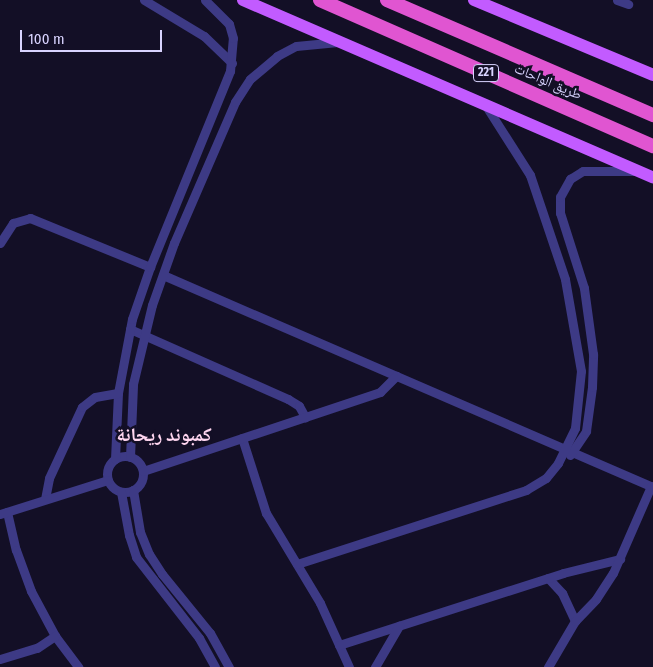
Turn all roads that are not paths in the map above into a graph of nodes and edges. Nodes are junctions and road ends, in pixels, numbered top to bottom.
1 (144, 0) edge
2 (205, 0) edge
3 (243, 0) edge
4 (320, 0) edge
5 (386, 0) edge
6 (474, 0) edge
7 (617, 0) edge
8 (628, 4) dead end
9 (341, 42) junction
10 (232, 63) junction
11 (653, 75) edge
12 (485, 104) junction
13 (653, 115) edge
14 (653, 146) edge
15 (640, 171) junction
16 (190, 173) junction
17 (653, 177) edge
18 (201, 178) junction
19 (162, 238) junction
20 (0, 242) edge
21 (174, 243) junction
22 (150, 267) junction
23 (163, 275) junction
24 (130, 330) junction
25 (143, 336) junction
26 (581, 371) junction
27 (593, 371) junction
28 (396, 376) junction
29 (118, 393) junction
30 (305, 417) junction
31 (242, 438) junction
32 (564, 448) junction
33 (573, 452) junction
34 (130, 457) junction
35 (115, 459) junction
36 (558, 463) junction
37 (143, 471) junction
38 (108, 480) junction
39 (652, 487) edge
40 (133, 490) junction
41 (121, 492) junction
42 (46, 499) junction
43 (3, 513) edge
44 (620, 559) junction
45 (297, 564) junction
46 (548, 578) junction
47 (575, 621) junction
48 (399, 626) junction
49 (55, 636) junction
50 (339, 645) junction
51 (0, 659) edge
52 (78, 667) edge
53 (216, 667) edge
54 (229, 667) edge
55 (349, 667) edge
56 (375, 667) edge
57 (548, 667) edge

1 - 10 street
2 - 10 street
3 - 9 main road
4 - 14 highway, طريق الواحات / 221
5 - 13 highway, طريق الواحات / 221
6 - 11 main road
7 - 8 street
9 - 12 main road
9 - 18 street
10 - 16 street
12 - 15 main road
12 - 26 street
15 - 17 main road
15 - 27 street
16 - 18 street
16 - 19 street
18 - 21 street
19 - 21 street
19 - 22 street
20 - 22 street
21 - 23 street
22 - 24 street
23 - 25 street
23 - 28 street
24 - 25 street
24 - 29 street
25 - 30 street
25 - 34 street
26 - 27 street
26 - 32 street
27 - 33 street
28 - 30 street
28 - 32 street
29 - 35 street
29 - 42 street
30 - 31 street
31 - 37 street
31 - 45 street
32 - 33 street
32 - 36 street
33 - 36 street
33 - 39 street
34 - 35 street
34 - 37 street
35 - 38 street
36 - 45 street
37 - 40 street
38 - 41 street
38 - 42 street
39 - 44 street
40 - 41 street
40 - 54 street
41 - 53 street
42 - 43 street
43 - 49 street
44 - 46 street
44 - 47 street
45 - 50 street
46 - 47 street
46 - 48 street
47 - 57 street
48 - 50 street
48 - 56 street
49 - 51 street
49 - 52 street
50 - 55 street

